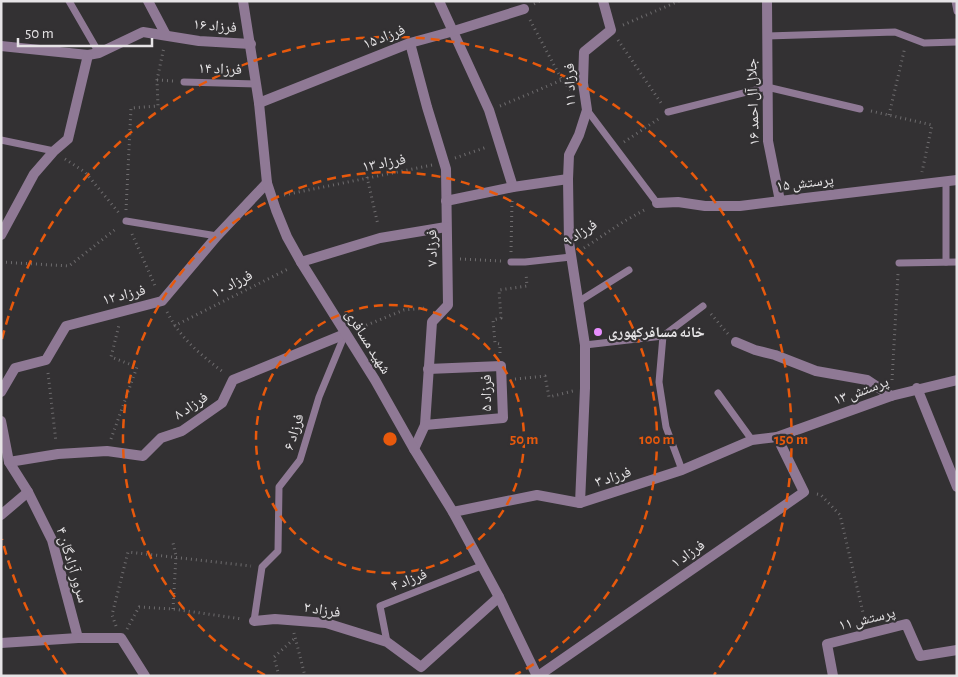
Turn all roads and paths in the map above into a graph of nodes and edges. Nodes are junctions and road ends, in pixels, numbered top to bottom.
1 (69, 1) edge
2 (148, 1) edge
3 (243, 1) edge
4 (439, 1) edge
5 (603, 1) edge
6 (680, 1) edge
7 (767, 1) edge
8 (955, 1) edge
9 (523, 5) edge
10 (957, 11) edge
11 (612, 30) junction
12 (454, 31) junction
13 (166, 35) junction
14 (767, 36) junction
15 (908, 36) junction
16 (410, 42) junction
17 (957, 42) edge
18 (251, 44) junction
19 (1, 46) edge
20 (99, 53) junction
21 (88, 55) junction
22 (562, 80) junction
23 (184, 82) dead end
24 (256, 84) junction
25 (767, 87) junction
26 (259, 103) junction
27 (860, 109) joint
28 (489, 110) junction
29 (587, 110) junction
30 (668, 112) junction
31 (889, 115) junction
32 (1, 140) edge
33 (499, 142) junction
34 (616, 147) junction
35 (54, 151) junction
36 (443, 163) junction
37 (367, 177) junction
38 (568, 179) junction
39 (952, 180) edge
40 (267, 183) junction
41 (919, 185) junction
42 (513, 188) junction
43 (271, 198) junction
44 (446, 201) junction
45 (780, 201) junction
46 (657, 203) junction
47 (126, 221) junction
48 (446, 227) junction
49 (1, 235) edge
50 (217, 236) junction
51 (380, 238) junction
52 (571, 257) junction
53 (447, 258) junction
54 (1, 262) edge
55 (301, 262) junction
56 (510, 262) junction
57 (525, 262) junction
58 (946, 262) junction
59 (957, 262) edge
60 (898, 263) joint
61 (629, 270) dead end
62 (162, 301) junction
63 (578, 302) junction
64 (448, 305) junction
65 (704, 306) joint
66 (122, 311) junction
67 (174, 326) junction
68 (345, 334) junction
69 (663, 336) junction
70 (736, 342) joint
71 (585, 345) junction
72 (46, 360) junction
73 (501, 366) junction
74 (428, 369) junction
75 (233, 380) junction
76 (957, 380) edge
77 (502, 381) junction
78 (585, 388) junction
79 (917, 388) junction
80 (1, 392) edge
81 (718, 394) dead end
82 (891, 396) junction
83 (1, 420) edge
84 (425, 425) junction
85 (777, 437) junction
86 (752, 440) junction
87 (414, 449) junction
88 (107, 451) junction
89 (58, 454) junction
90 (5, 462) edge
91 (682, 470) junction
92 (957, 487) edge
93 (28, 492) junction
94 (804, 492) junction
95 (580, 503) junction
96 (453, 512) junction
97 (1, 515) edge
98 (173, 543) dead end
99 (176, 556) junction
100 (481, 566) junction
101 (262, 567) junction
102 (499, 597) junction
103 (173, 609) junction
104 (254, 620) junction
105 (290, 620) junction
106 (868, 634) junction
107 (78, 638) junction
108 (122, 638) junction
109 (295, 638) junction
110 (387, 642) junction
111 (1, 643) edge
112 (957, 650) edge
113 (422, 671) edge
114 (145, 676) edge
115 (279, 676) edge
116 (305, 676) edge
117 (537, 676) edge
118 (833, 676) edge

1 - 20 lane
2 - 13 street
3 - 18 street, شهید مسافری
4 - 12 street
5 - 11 street
6 - 11 path
7 - 14 street, جلال آل احمد ۱۶
8 - 10 lane
9 - 12 street, فرزاد ۱۵
9 - 22 path
11 - 29 street, فرزاد ۱۱
11 - 30 path
12 - 16 street, فرزاد ۱۵
12 - 28 street
13 - 18 street, فرزاد ۱۶
13 - 20 street, فرزاد ۱۶
13 - 47 path
14 - 15 lane
14 - 25 street, جلال آل احمد ۱۶
15 - 17 lane
15 - 31 path
16 - 26 street, فرزاد ۱۵
16 - 36 street, فرزاد ۷
18 - 24 street, شهید مسافری
19 - 21 street, فرزاد ۱۶
20 - 21 street, فرزاد ۱۶
21 - 35 street
22 - 28 path
22 - 29 path
23 - 24 lane, فرزاد ۱۴
24 - 26 street, شهید مسافری
25 - 27 lane
25 - 30 lane
25 - 45 street, جلال آل احمد ۱۶
26 - 40 street, شهید مسافری
27 - 31 path
28 - 33 street
29 - 34 lane
29 - 38 street, فرزاد ۱۱
30 - 34 path
31 - 41 path
32 - 35 lane
33 - 36 path, فرزاد ۱۳
33 - 42 street
34 - 46 lane
35 - 47 path
35 - 49 street
36 - 37 path, فرزاد ۱۳
36 - 44 street, فرزاد ۷
37 - 43 path, فرزاد ۱۳
37 - 51 path
38 - 42 street
38 - 52 street, فرزاد ۱۱
39 - 41 street, پرستش ۱۵
39 - 58 lane
40 - 43 street, شهید مسافری
40 - 50 street, فرزاد ۱۲
41 - 45 street, پرستش ۱۵
42 - 44 street
42 - 56 path
43 - 55 street, شهید مسافری
44 - 48 street, فرزاد ۷
45 - 46 street, پرستش ۱۵
46 - 52 path, فرزاد ۹
47 - 50 lane
47 - 54 path
47 - 62 path
48 - 51 street
48 - 53 street, فرزاد ۷
50 - 62 street, فرزاد ۱۲
51 - 55 street
52 - 57 lane, فرزاد ۹
52 - 63 street, فرزاد ۱۱
53 - 56 path
53 - 64 street, فرزاد ۷
55 - 67 path, فرزاد ۱۰
55 - 68 street, شهید مسافری
56 - 57 lane, فرزاد ۹
57 - 73 path
58 - 59 lane
58 - 60 lane
60 - 82 path
61 - 63 lane
62 - 66 street, فرزاد ۱۲
62 - 67 path
63 - 71 street, فرزاد ۱۱
64 - 68 path
64 - 74 street
65 - 69 lane
65 - 70 path
66 - 72 street, فرزاد ۱۲
66 - 88 path
67 - 75 path
68 - 75 street
68 - 87 street, شهید مسافری
68 - 101 lane, فرزاد ۶
69 - 71 lane
69 - 91 lane
70 - 82 street
71 - 78 street, فرزاد ۱۱
72 - 80 street
72 - 89 path
73 - 74 street, فرزاد ۵
73 - 77 street, فرزاد ۵
74 - 84 street
75 - 88 street, فرزاد ۸
76 - 79 street, پرستش ۱۳
77 - 78 path
77 - 84 street, فرزاد ۵
78 - 95 street, فرزاد ۱۱
79 - 82 street, پرستش ۱۳
79 - 92 street
81 - 86 lane
82 - 85 street, پرستش ۱۳
83 - 90 street, سرور آزادگان ۴
84 - 87 street
85 - 86 street, فرزاد ۳
85 - 94 street
86 - 91 street, فرزاد ۳
87 - 96 street, شهید مسافری
88 - 89 street, فرزاد ۸
89 - 90 street, فرزاد ۸
90 - 93 street, سرور آزادگان ۴
91 - 95 street, فرزاد ۳
93 - 97 street
93 - 107 street, سرور آزادگان ۴
94 - 106 path
94 - 117 street, فرزاد ۱
95 - 96 street, فرزاد ۳
96 - 100 street, شهید مسافری
98 - 99 path
99 - 101 path
99 - 103 path
99 - 108 path
100 - 102 street, شهید مسافری
100 - 110 lane, فرزاد ۴
101 - 104 lane
102 - 113 street, فرزاد ۲
102 - 117 street, شهید مسافری
103 - 104 path
103 - 108 path
104 - 105 street, فرزاد ۲
105 - 109 path
105 - 110 street, فرزاد ۲
106 - 112 street, پرستش ۱۱
106 - 118 street, پرستش ۱۱
107 - 108 street
107 - 111 street
108 - 114 street
109 - 115 path
109 - 116 path
110 - 113 street, فرزاد ۲

